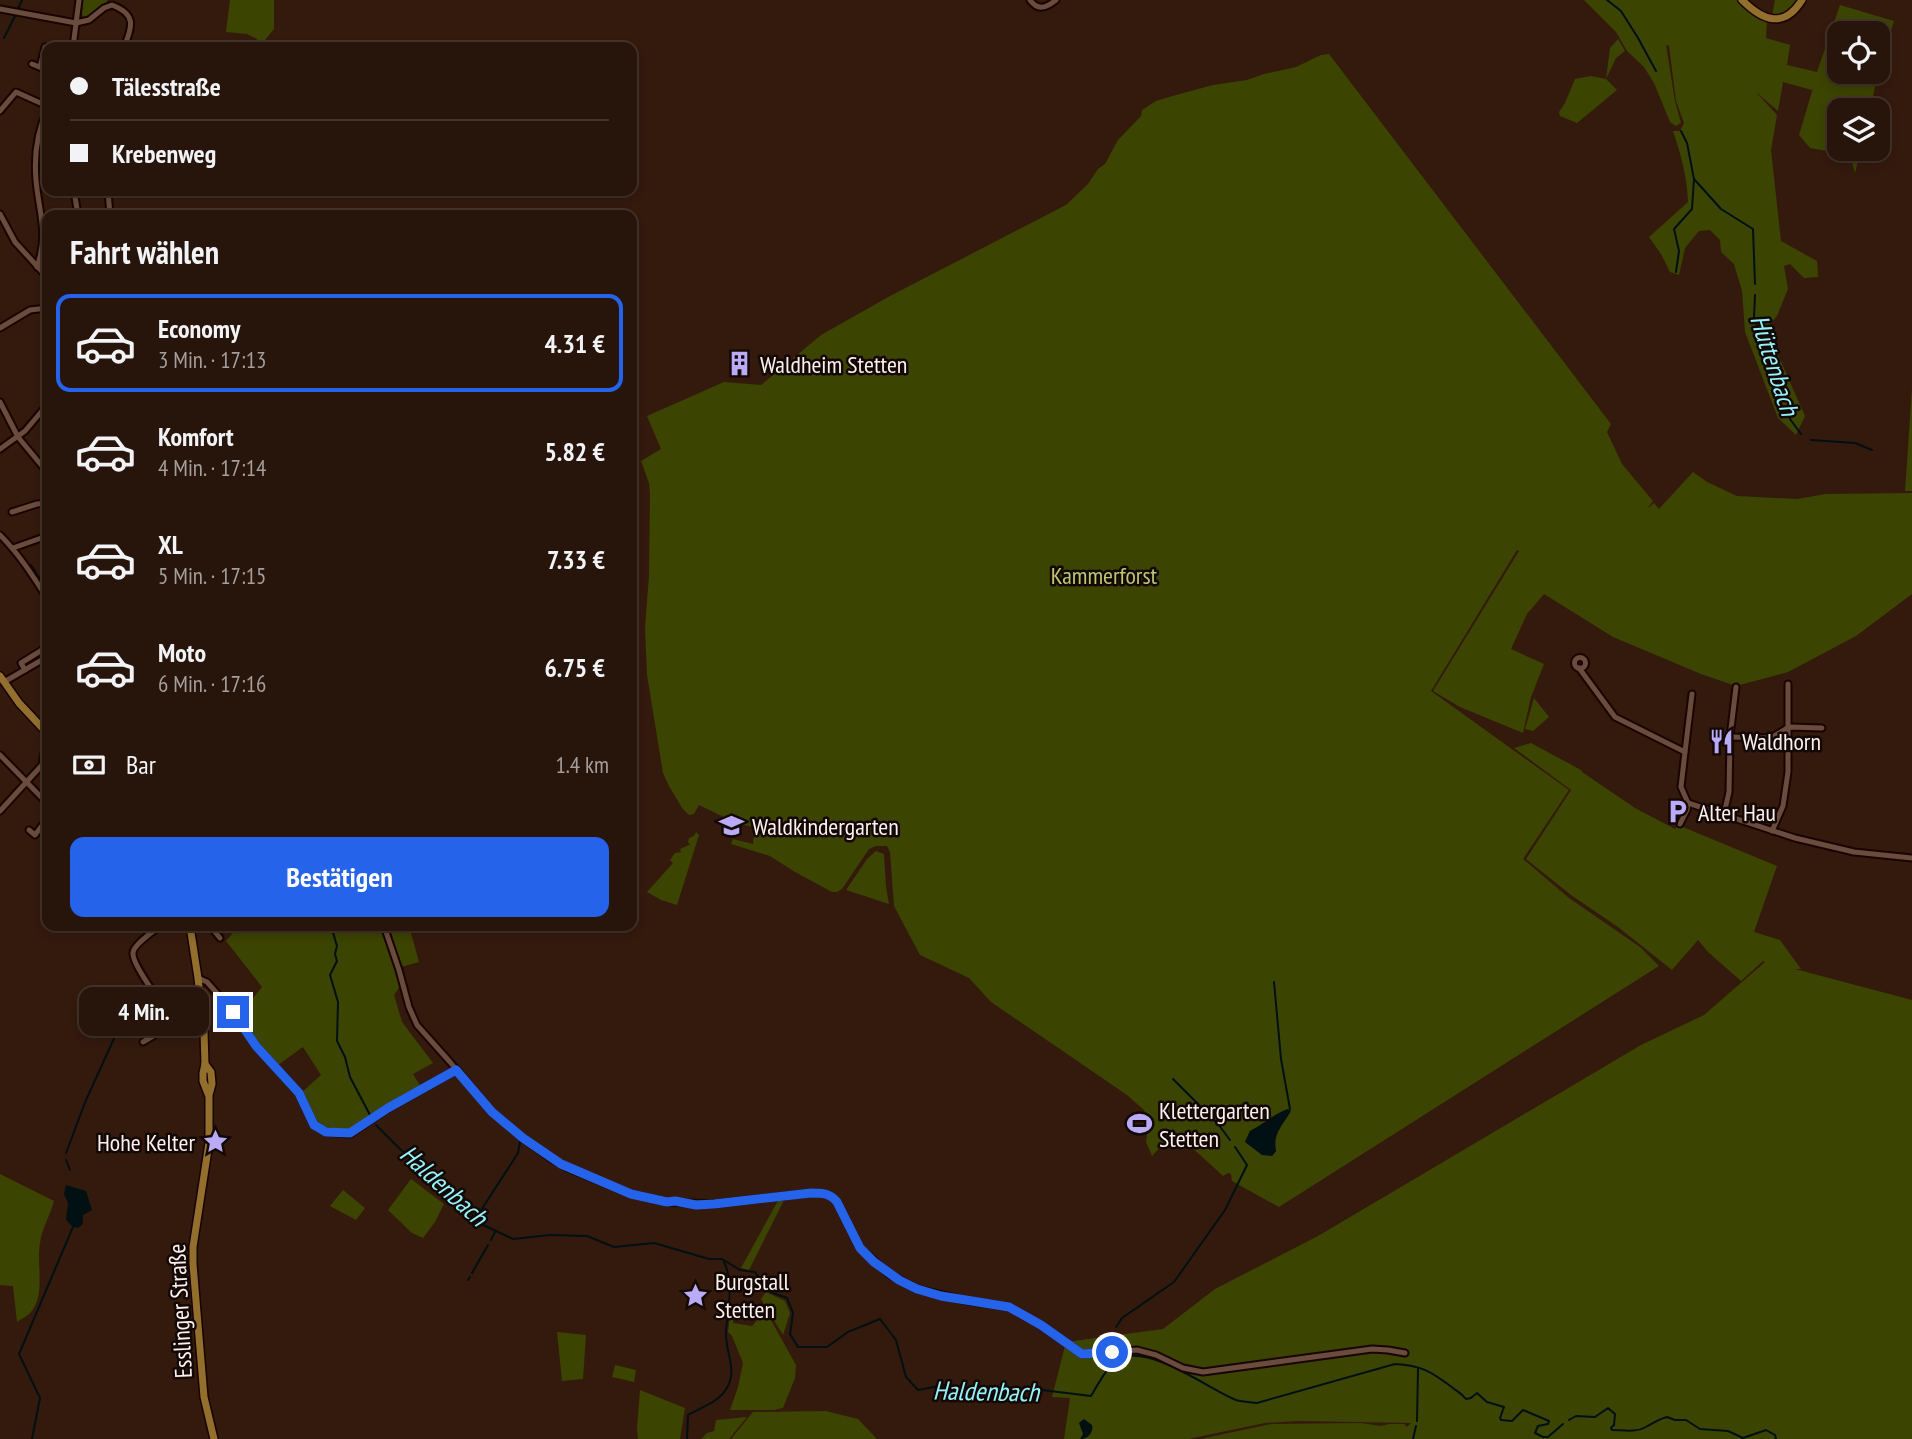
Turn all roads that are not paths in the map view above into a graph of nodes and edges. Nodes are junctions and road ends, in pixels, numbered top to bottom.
1 (79, 0) edge
2 (1030, 0) edge
3 (1056, 0) edge
4 (1742, 0) edge
5 (1802, 0) edge
6 (0, 9) edge
7 (76, 23) junction
8 (74, 42) edge
9 (126, 42) edge
10 (42, 59) edge
11 (32, 64) dead end
12 (40, 67) joint
13 (42, 105) edge
14 (0, 111) edge
15 (42, 120) edge
16 (0, 214) edge
17 (42, 223) edge
18 (42, 252) edge
19 (37, 267) junction
20 (42, 272) edge
21 (42, 309) edge
22 (0, 328) edge
23 (0, 402) edge
24 (42, 411) edge
25 (18, 437) junction
26 (0, 449) edge
27 (42, 466) edge
28 (42, 504) edge
29 (12, 512) dead end
30 (0, 535) edge
31 (42, 538) edge
32 (13, 548) junction
33 (42, 591) edge
34 (42, 650) edge
35 (1579, 668) dead end
36 (2, 679) edge
37 (1788, 684) dead end
38 (1736, 687) dead end
39 (1692, 694) dead end
40 (1789, 727) junction
41 (1822, 728) dead end
42 (42, 729) edge
43 (1730, 737) junction
44 (1685, 752) junction
45 (0, 755) edge
46 (42, 765) edge
47 (27, 781) junction
48 (42, 798) edge
49 (1688, 803) junction
50 (0, 811) edge
51 (1724, 814) junction
52 (1680, 824) dead end
53 (42, 826) edge
54 (29, 830) dead end
55 (1772, 831) junction
56 (1912, 858) edge
57 (154, 931) edge
58 (191, 931) edge
59 (214, 931) edge
60 (386, 931) edge
61 (220, 938) dead end
62 (198, 978) junction
63 (173, 1018) junction
64 (204, 1032) junction
65 (143, 1042) dead end
66 (456, 1070) junction
67 (1405, 1353) dead end
68 (214, 1439) edge

1 - 7 street
2 - 3 street
4 - 5 main road
6 - 7 street
7 - 8 street
7 - 9 street
10 - 12 street
11 - 12 street
13 - 14 street
15 - 17 street
16 - 19 street
18 - 19 street
19 - 20 street
21 - 22 street
23 - 25 street
24 - 25 street
25 - 26 street
25 - 27 street
28 - 29 street
30 - 32 street
31 - 32 street
32 - 33 street
34 - 36 street
35 - 44 street
36 - 42 main road
37 - 40 street
38 - 43 street
39 - 44 street
40 - 41 street
40 - 43 street
40 - 55 street
43 - 51 street
44 - 49 street
45 - 47 street
46 - 47 street
47 - 48 street
47 - 50 street
49 - 51 street
49 - 52 street
51 - 55 street
53 - 54 street
55 - 56 street
57 - 63 street
58 - 62 main road, Esslinger Straße
59 - 61 street
60 - 66 street
62 - 64 main road, Esslinger Straße
62 - 66 street
63 - 64 street
63 - 65 street
64 - 68 main road, Esslinger Straße
66 - 67 street

